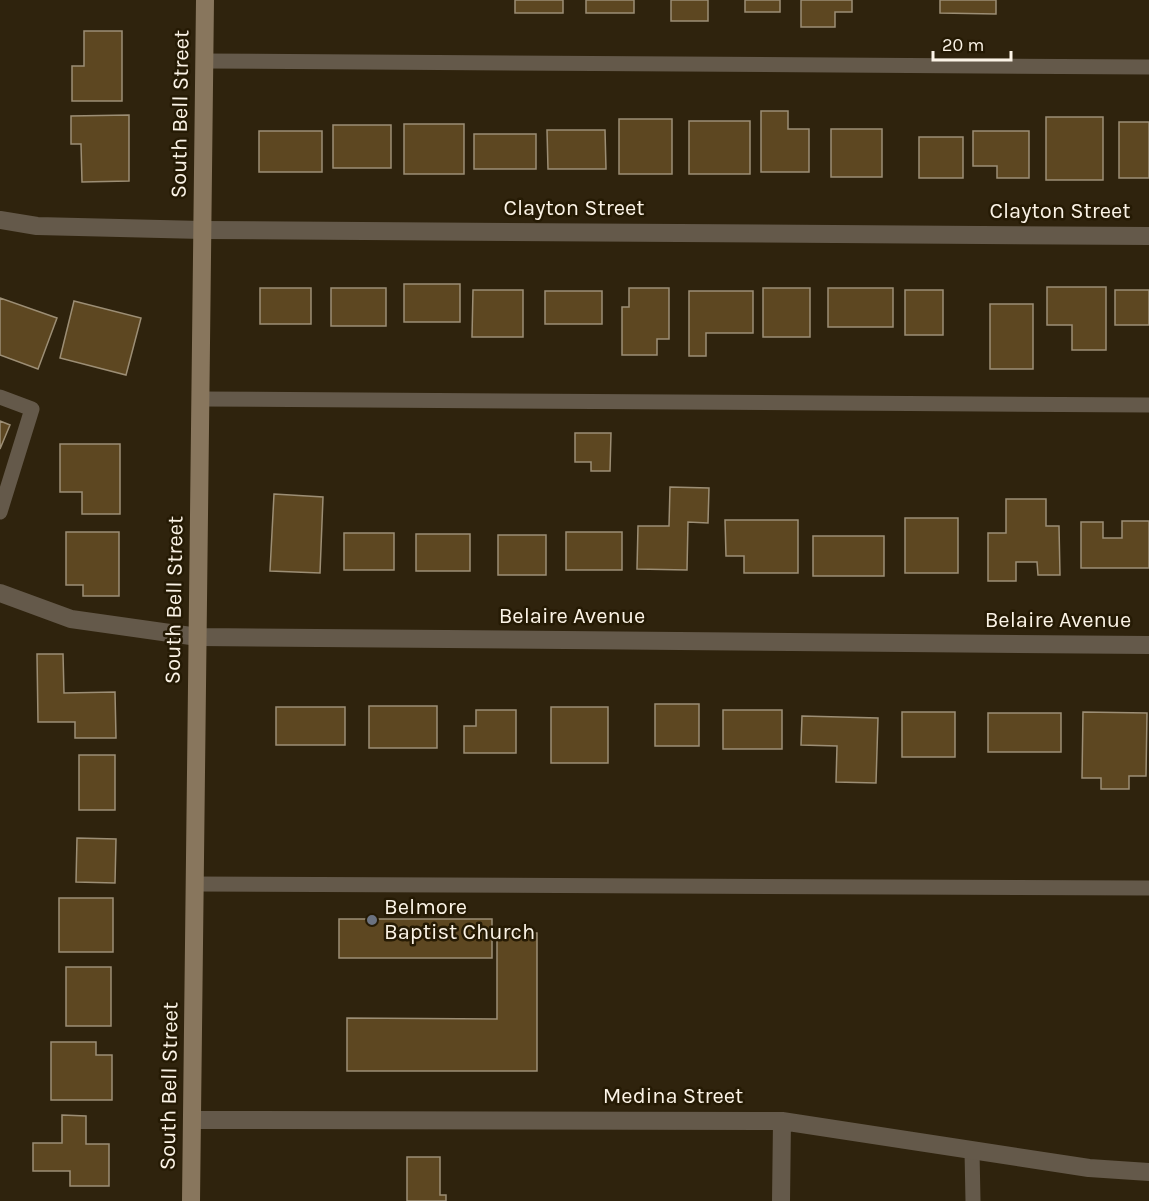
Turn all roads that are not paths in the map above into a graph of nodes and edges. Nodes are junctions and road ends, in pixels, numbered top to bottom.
1 (205, 0) edge
2 (204, 61) junction
3 (1149, 67) edge
4 (0, 220) edge
5 (202, 230) junction
6 (1149, 236) edge
7 (0, 397) edge
8 (200, 399) junction
9 (1149, 405) edge
10 (0, 512) edge
11 (0, 594) edge
12 (198, 637) junction
13 (1149, 645) edge
14 (195, 884) junction
15 (1149, 888) edge
16 (192, 1119) junction
17 (783, 1121) junction
18 (972, 1151) junction
19 (1149, 1172) edge
20 (191, 1201) edge
21 (781, 1201) edge
22 (973, 1201) edge

1 - 2 main road, South Bell Street
2 - 3 lane
2 - 5 main road, South Bell Street
4 - 5 street, Clayton Street
5 - 6 street, Clayton Street
5 - 8 main road, South Bell Street
7 - 10 lane
8 - 9 lane
8 - 12 main road, South Bell Street
11 - 12 street, Belaire Avenue
12 - 13 street, Belaire Avenue
12 - 14 main road, South Bell Street
14 - 15 lane
14 - 16 main road, South Bell Street
16 - 17 street, Medina Street
16 - 20 main road, South Bell Street
17 - 18 street, Medina Street
17 - 21 street
18 - 19 street, Medina Street
18 - 22 lane

